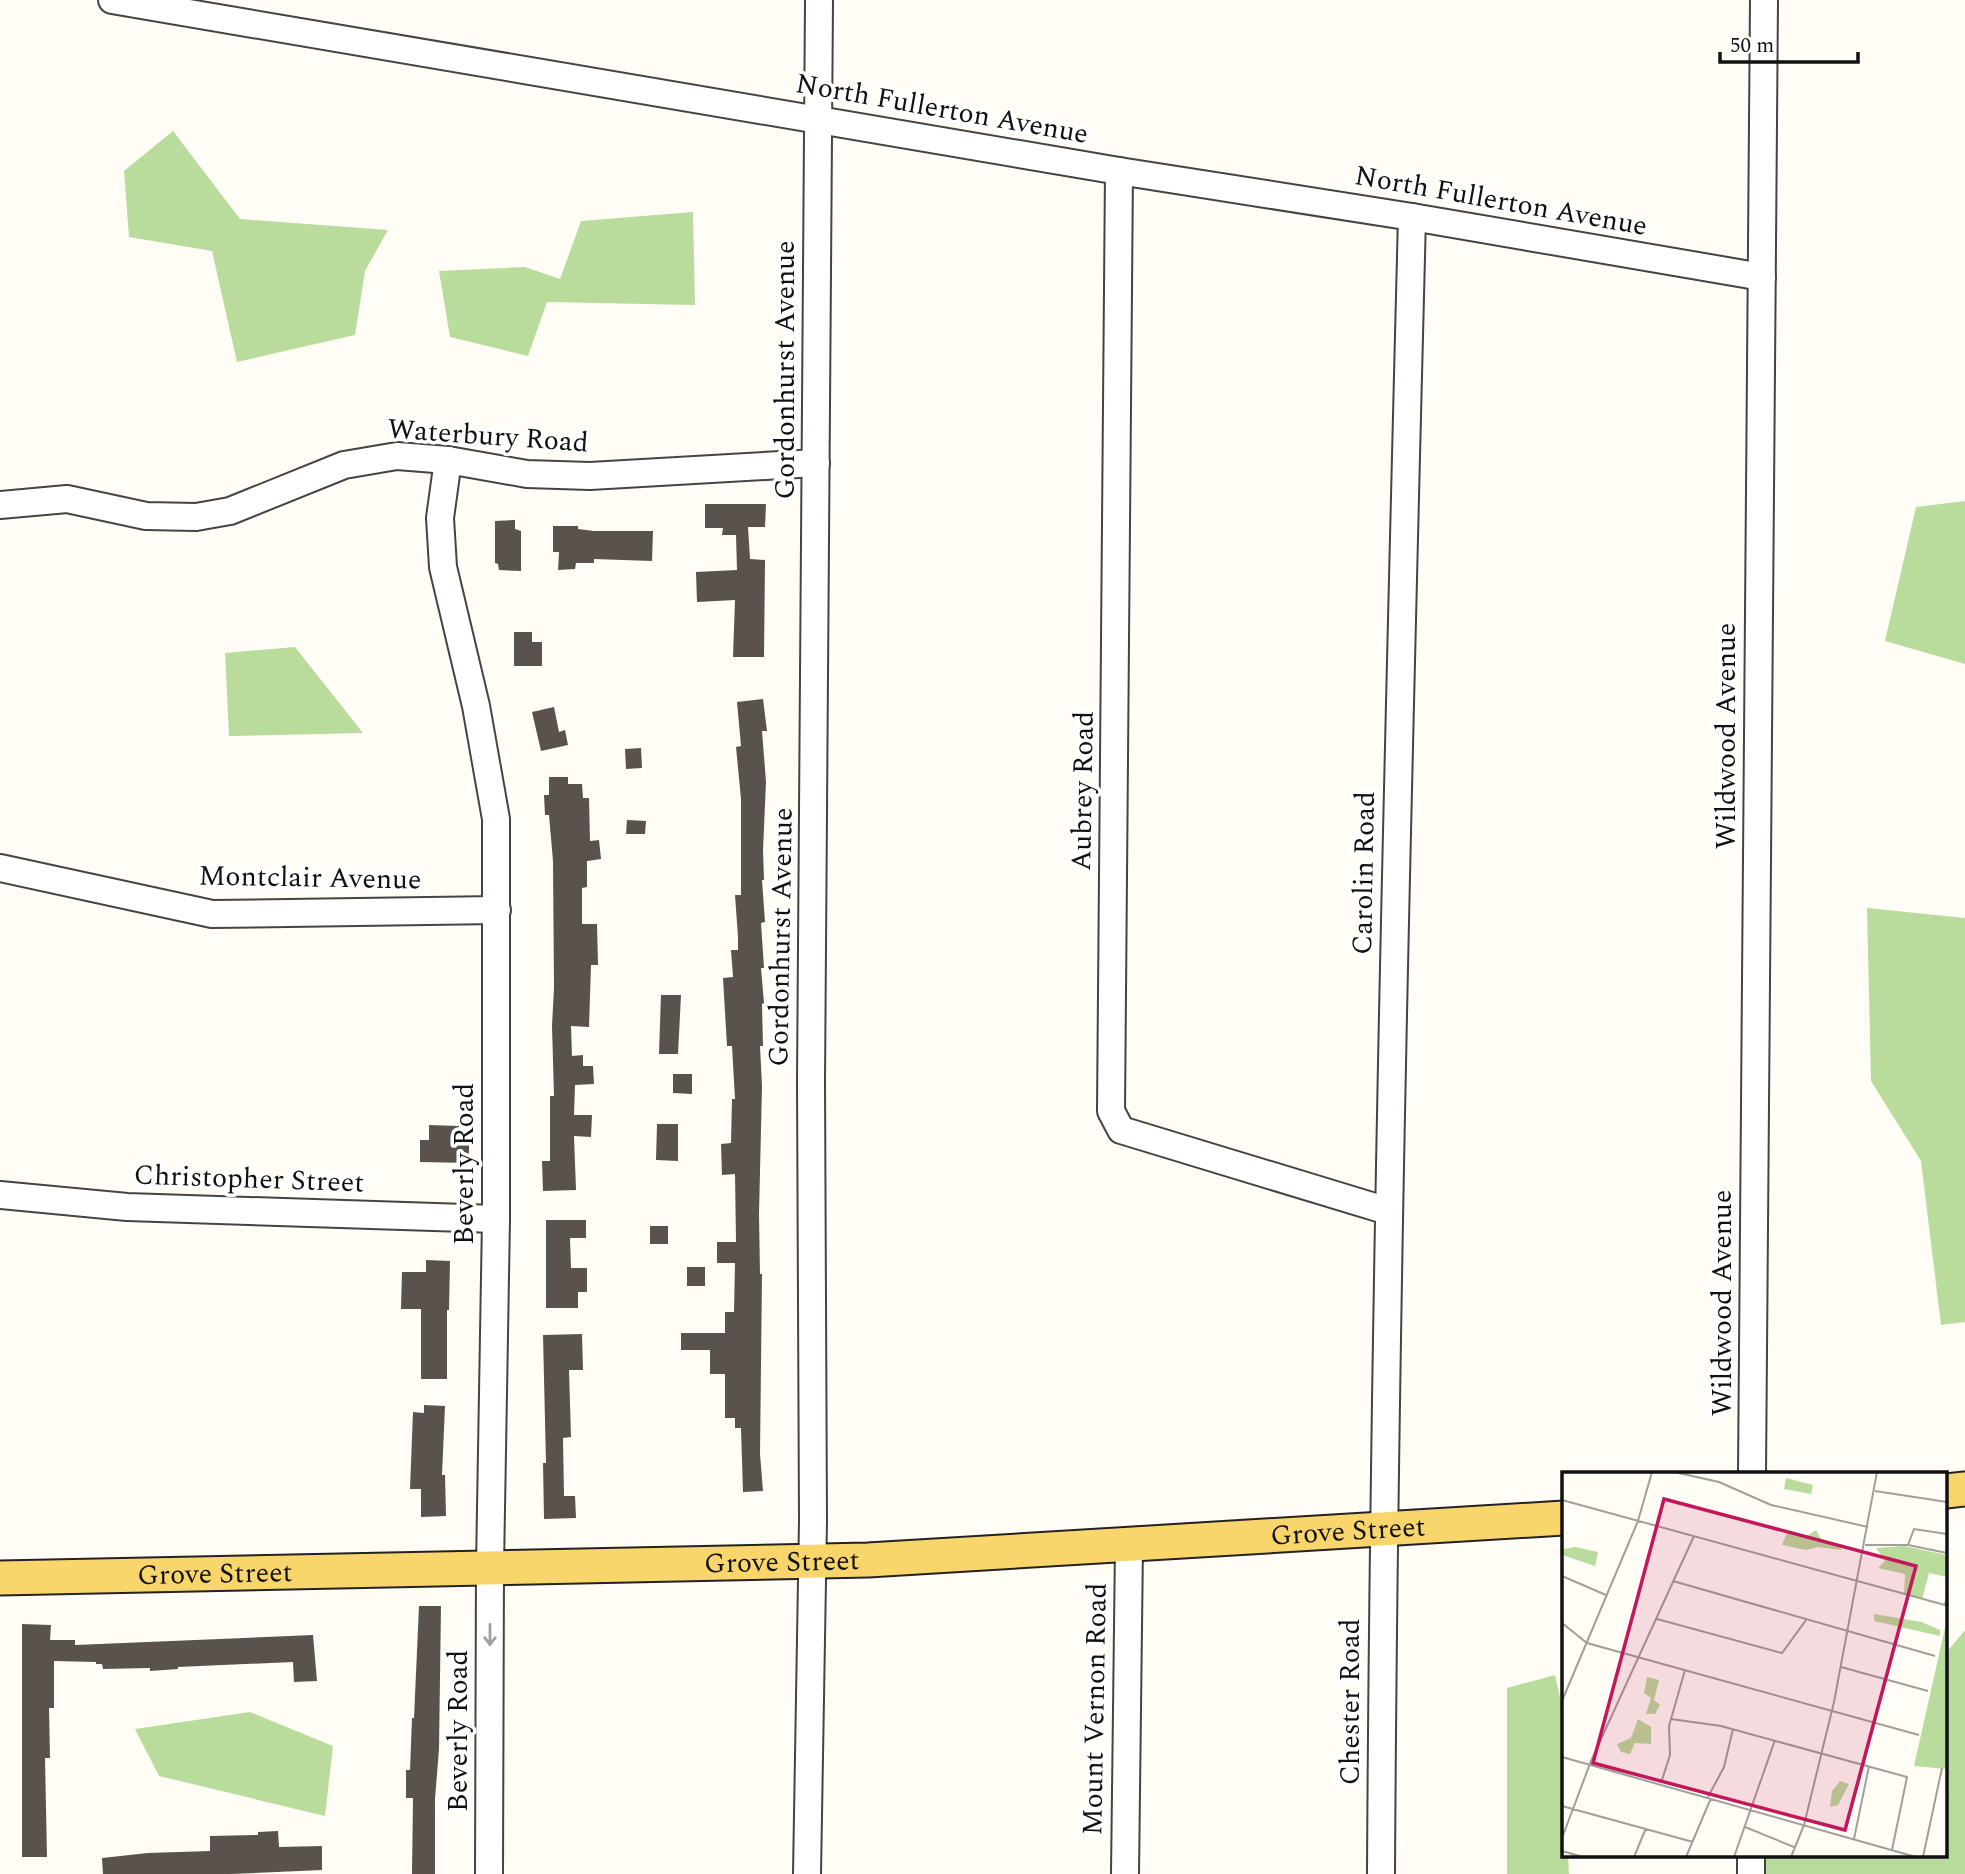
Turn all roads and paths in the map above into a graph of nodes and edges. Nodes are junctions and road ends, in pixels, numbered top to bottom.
1 (112, 0) edge
2 (819, 0) edge
3 (1764, 0) edge
4 (818, 120) junction
5 (1119, 172) junction
6 (1412, 217) junction
7 (1762, 277) junction
8 (448, 460) junction
9 (816, 463) junction
10 (0, 505) edge
11 (0, 868) edge
12 (497, 910) junction
13 (0, 1195) edge
14 (1388, 1211) junction
15 (496, 1219) junction
16 (1752, 1472) edge
17 (1562, 1518) edge
18 (1382, 1530) junction
19 (1129, 1545) junction
20 (812, 1561) junction
21 (490, 1567) junction
22 (0, 1578) edge
23 (1751, 1856) edge
24 (489, 1874) edge
25 (807, 1874) edge
26 (1125, 1874) edge
27 (1381, 1874) edge
28 (1751, 1874) edge

1 - 4 street, North Fullerton Avenue
2 - 4 street, Gordonhurst Avenue
3 - 7 street, Wildwood Avenue
4 - 5 street, North Fullerton Avenue
4 - 9 street, Gordonhurst Avenue
5 - 6 street, North Fullerton Avenue
5 - 14 street, Aubrey Road
6 - 7 street, North Fullerton Avenue
6 - 14 street, Carolin Road
7 - 16 street, Wildwood Avenue
8 - 9 street, Waterbury Road
8 - 10 street, Waterbury Road
8 - 12 street, Beverly Road
9 - 20 street, Gordonhurst Avenue
11 - 12 street, Montclair Avenue
12 - 15 street, Beverly Road
13 - 15 street, Christopher Street
14 - 18 street, Carolin Road
15 - 21 street, Beverly Road
17 - 18 main road, Grove Street
18 - 19 main road, Grove Street
18 - 27 street, Chester Road
19 - 20 main road, Grove Street
19 - 26 street, Mount Vernon Road
20 - 21 main road, Grove Street
20 - 25 street, Gordonhurst Avenue
21 - 22 main road, Grove Street
21 -> 24 street, Beverly Road
23 - 28 street

